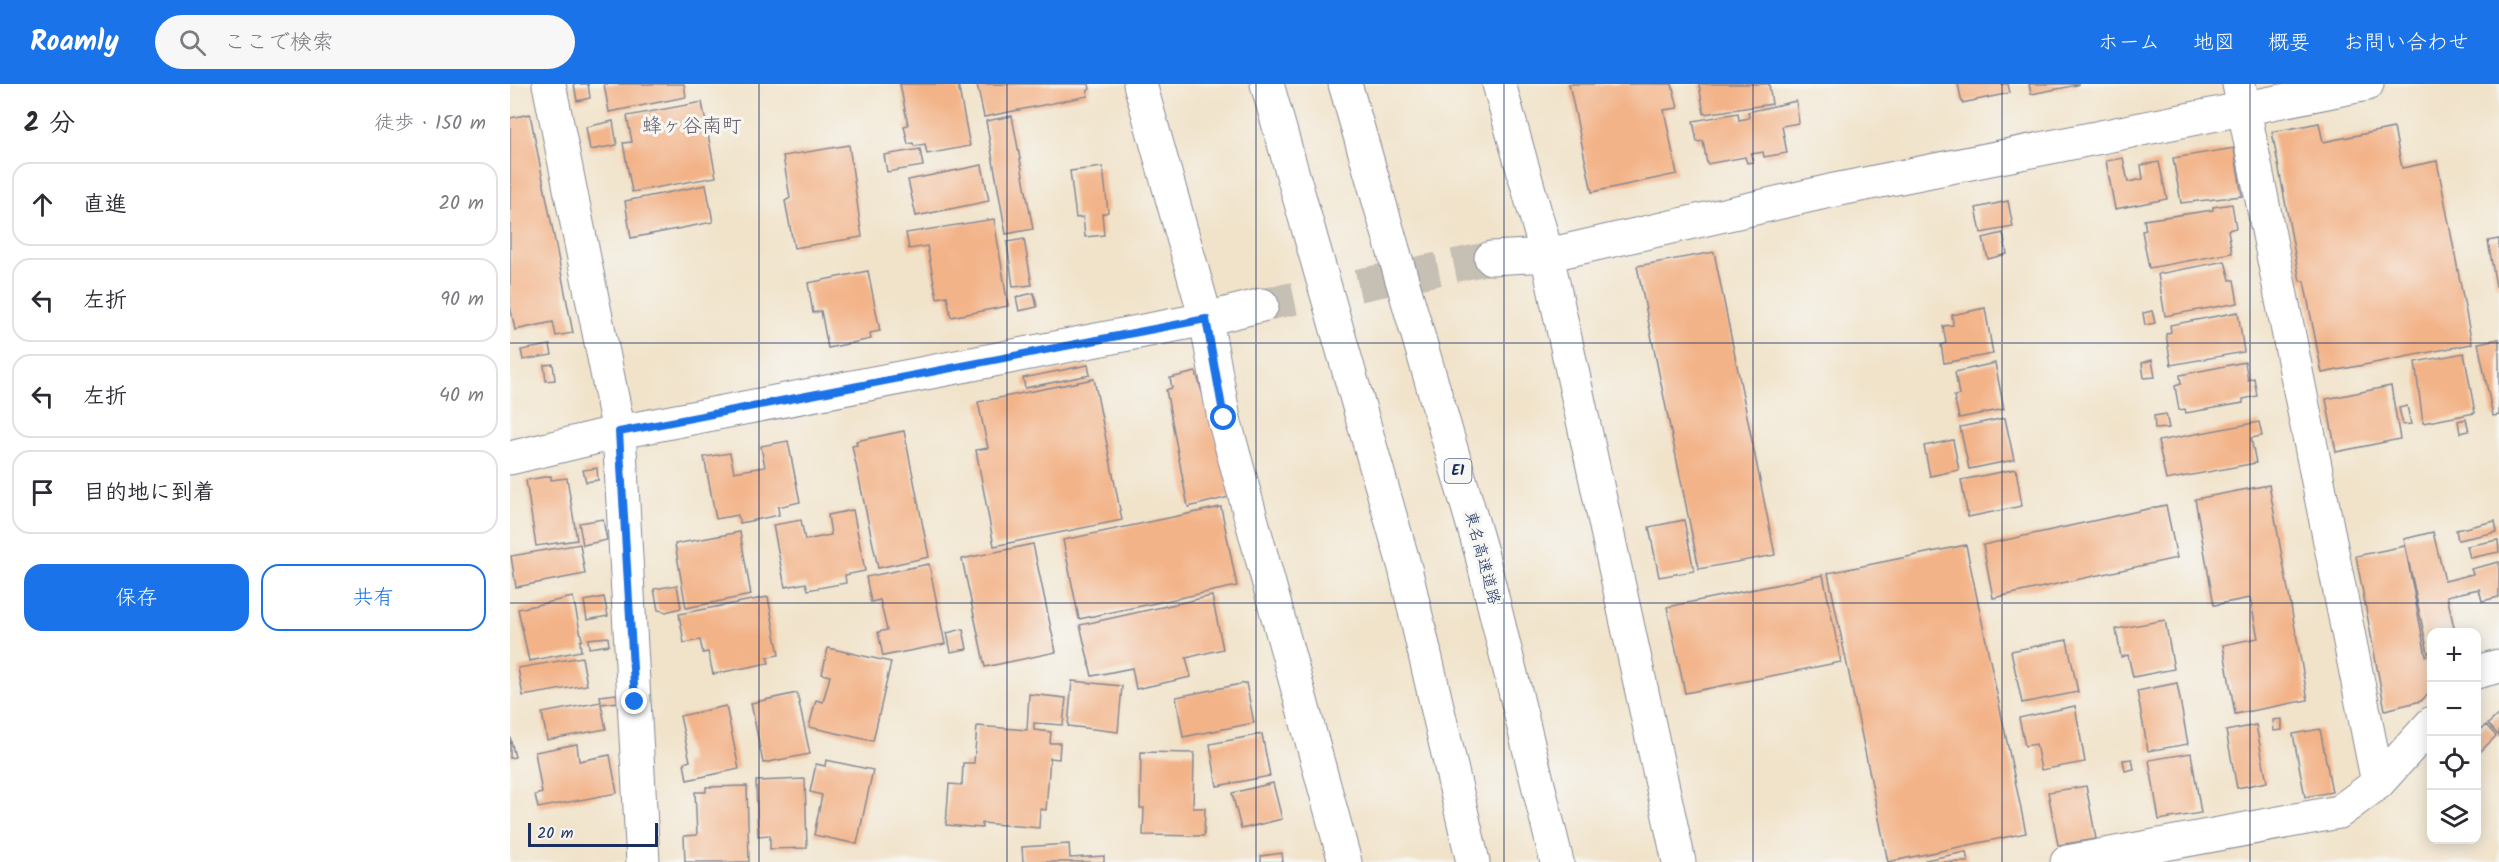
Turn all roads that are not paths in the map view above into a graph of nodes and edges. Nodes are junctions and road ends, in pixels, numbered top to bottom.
1 (549, 84) edge
2 (1140, 84) edge
3 (1267, 84) edge
4 (1345, 84) edge
5 (1498, 84) edge
6 (2367, 84) edge
7 (2241, 96) edge
8 (1547, 255) junction
9 (1491, 258) tunnel mouth
10 (1262, 305) tunnel mouth
11 (1206, 319) junction
12 (619, 432) junction
13 (510, 458) edge
14 (2499, 666) edge
15 (2481, 671) edge
16 (2427, 729) edge
17 (2378, 783) junction
18 (643, 862) edge
19 (1345, 862) edge
20 (1473, 862) edge
21 (1557, 862) edge
22 (1679, 862) edge
23 (2067, 862) edge

1 - 12 main road
2 - 11 main road
3 - 20 main road
4 - 21 main road, 東名高速道路 / E1
5 - 8 main road
6 - 7 main road
7 - 8 main road
7 - 17 main road
8 - 9 main road
8 - 22 main road
10 - 11 main road
11 - 12 main road
11 - 19 main road
12 - 13 main road
12 - 18 main road
14 - 15 main road
16 - 17 main road
17 - 23 main road

